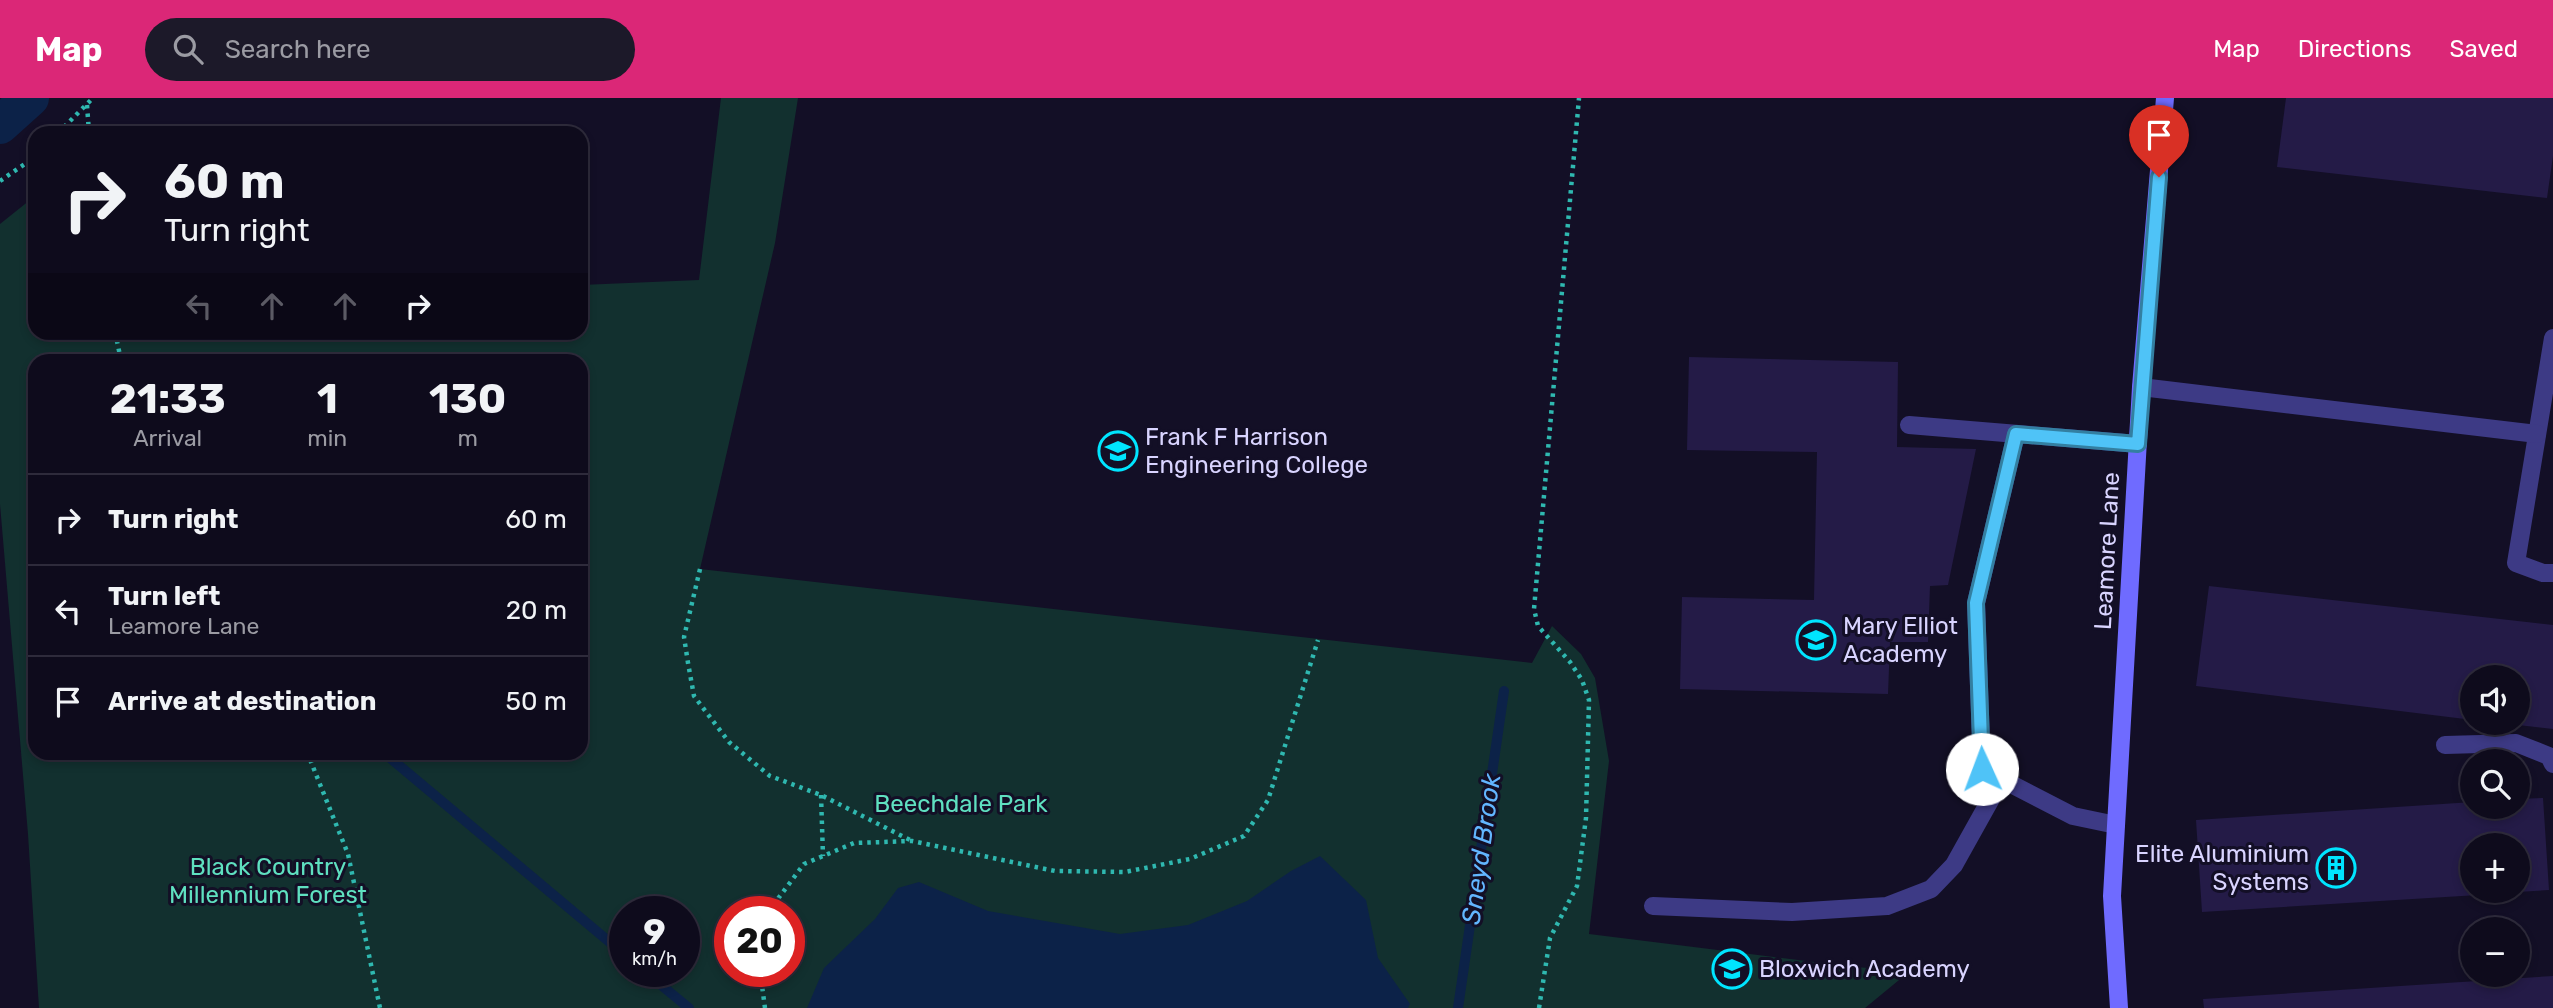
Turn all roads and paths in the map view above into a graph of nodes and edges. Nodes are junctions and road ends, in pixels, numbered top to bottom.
1 (93, 98) edge
2 (1579, 98) edge
3 (2165, 98) edge
4 (87, 104) junction
5 (65, 126) edge
6 (89, 126) edge
7 (28, 162) edge
8 (0, 181) edge
9 (2553, 338) edge
10 (2141, 387) junction
11 (1909, 425) dead end
12 (2016, 434) junction
13 (2537, 434) junction
14 (2138, 444) junction
15 (700, 569) dead end
16 (2553, 573) edge
17 (1318, 640) dead end
18 (2445, 745) dead end
19 (310, 760) edge
20 (2553, 764) edge
21 (2002, 779) junction
22 (821, 795) junction
23 (2116, 825) junction
24 (912, 841) junction
25 (823, 856) junction
26 (780, 896) edge
27 (1653, 906) dead end
28 (762, 987) edge
29 (380, 1008) edge
30 (765, 1008) edge
31 (1539, 1008) edge
32 (2119, 1008) edge

1 - 4 path
2 - 31 path
3 - 10 street, Leamore Lane
4 - 5 path
4 - 6 path
7 - 8 path
9 - 13 lane
10 - 13 lane
10 - 14 street, Leamore Lane
11 - 12 lane
12 - 14 lane
12 - 21 lane
13 - 16 lane
14 - 23 street, Leamore Lane
15 - 22 path
17 - 24 path
18 - 20 lane
19 - 29 path
21 - 23 lane
21 - 27 lane
22 - 24 path
22 - 25 path
23 - 32 street, Leamore Lane
24 - 25 path
25 - 26 path
28 - 30 path

